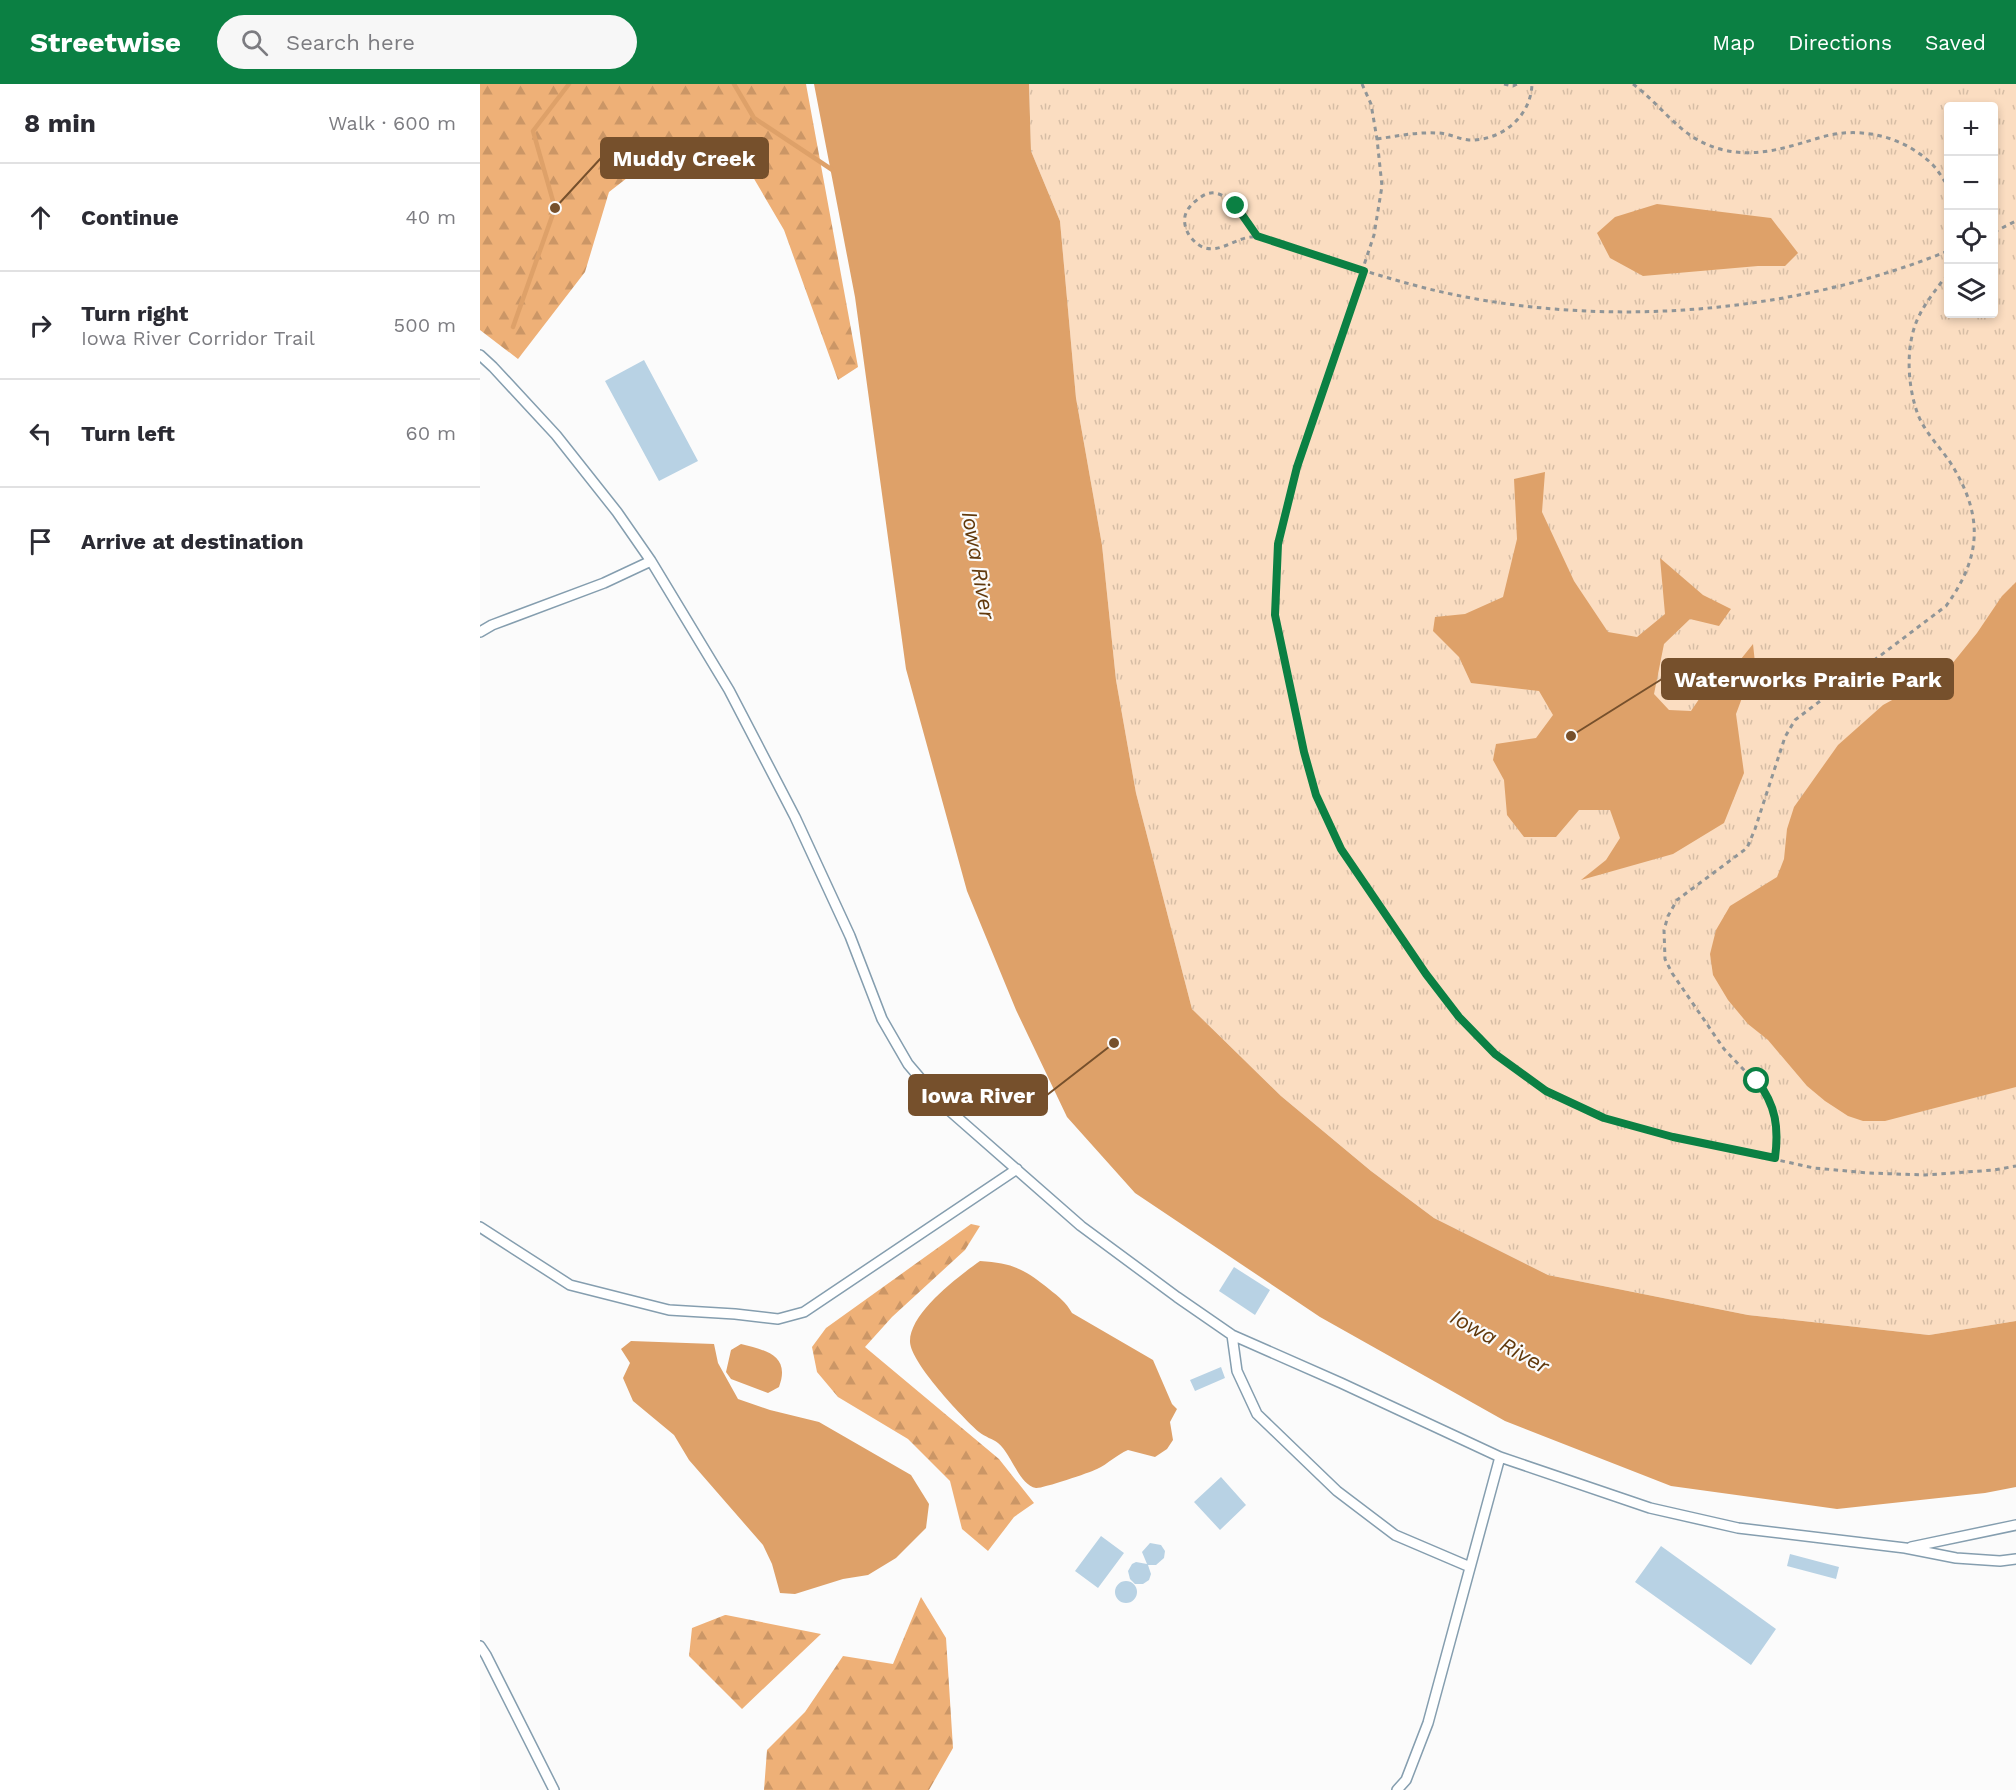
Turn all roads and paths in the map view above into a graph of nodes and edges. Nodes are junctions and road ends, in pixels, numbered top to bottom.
1 (1362, 84) edge
2 (1504, 84) edge
3 (1516, 84) edge
4 (1532, 84) edge
5 (1633, 84) edge
6 (1377, 139) junction
7 (1944, 180) edge
8 (2016, 221) edge
9 (1998, 230) edge
10 (1257, 236) junction
11 (1944, 252) edge
12 (1364, 271) junction
13 (1944, 279) edge
14 (480, 356) edge
15 (651, 561) junction
16 (480, 632) edge
17 (1775, 1158) junction
18 (2016, 1166) edge
19 (1017, 1169) junction
20 (480, 1227) edge
21 (1232, 1335) junction
22 (1500, 1456) junction
23 (2016, 1524) edge
24 (1905, 1548) junction
25 (2016, 1559) edge
26 (1470, 1567) junction
27 (480, 1646) edge
28 (554, 1790) edge
29 (1397, 1790) edge

1 - 6 path
2 - 3 path
4 - 6 path
5 - 7 path
6 - 12 path
8 - 9 path
10 - 10 path
10 - 12 path
11 - 12 path
12 - 17 path
13 - 17 path
14 - 15 lane
15 - 16 lane
15 - 19 lane
17 - 18 path
19 - 20 lane
19 - 21 lane
21 - 22 lane
21 - 26 lane
22 - 24 lane
22 - 26 lane
23 - 24 lane
24 - 25 lane
26 - 29 lane
27 - 28 lane

